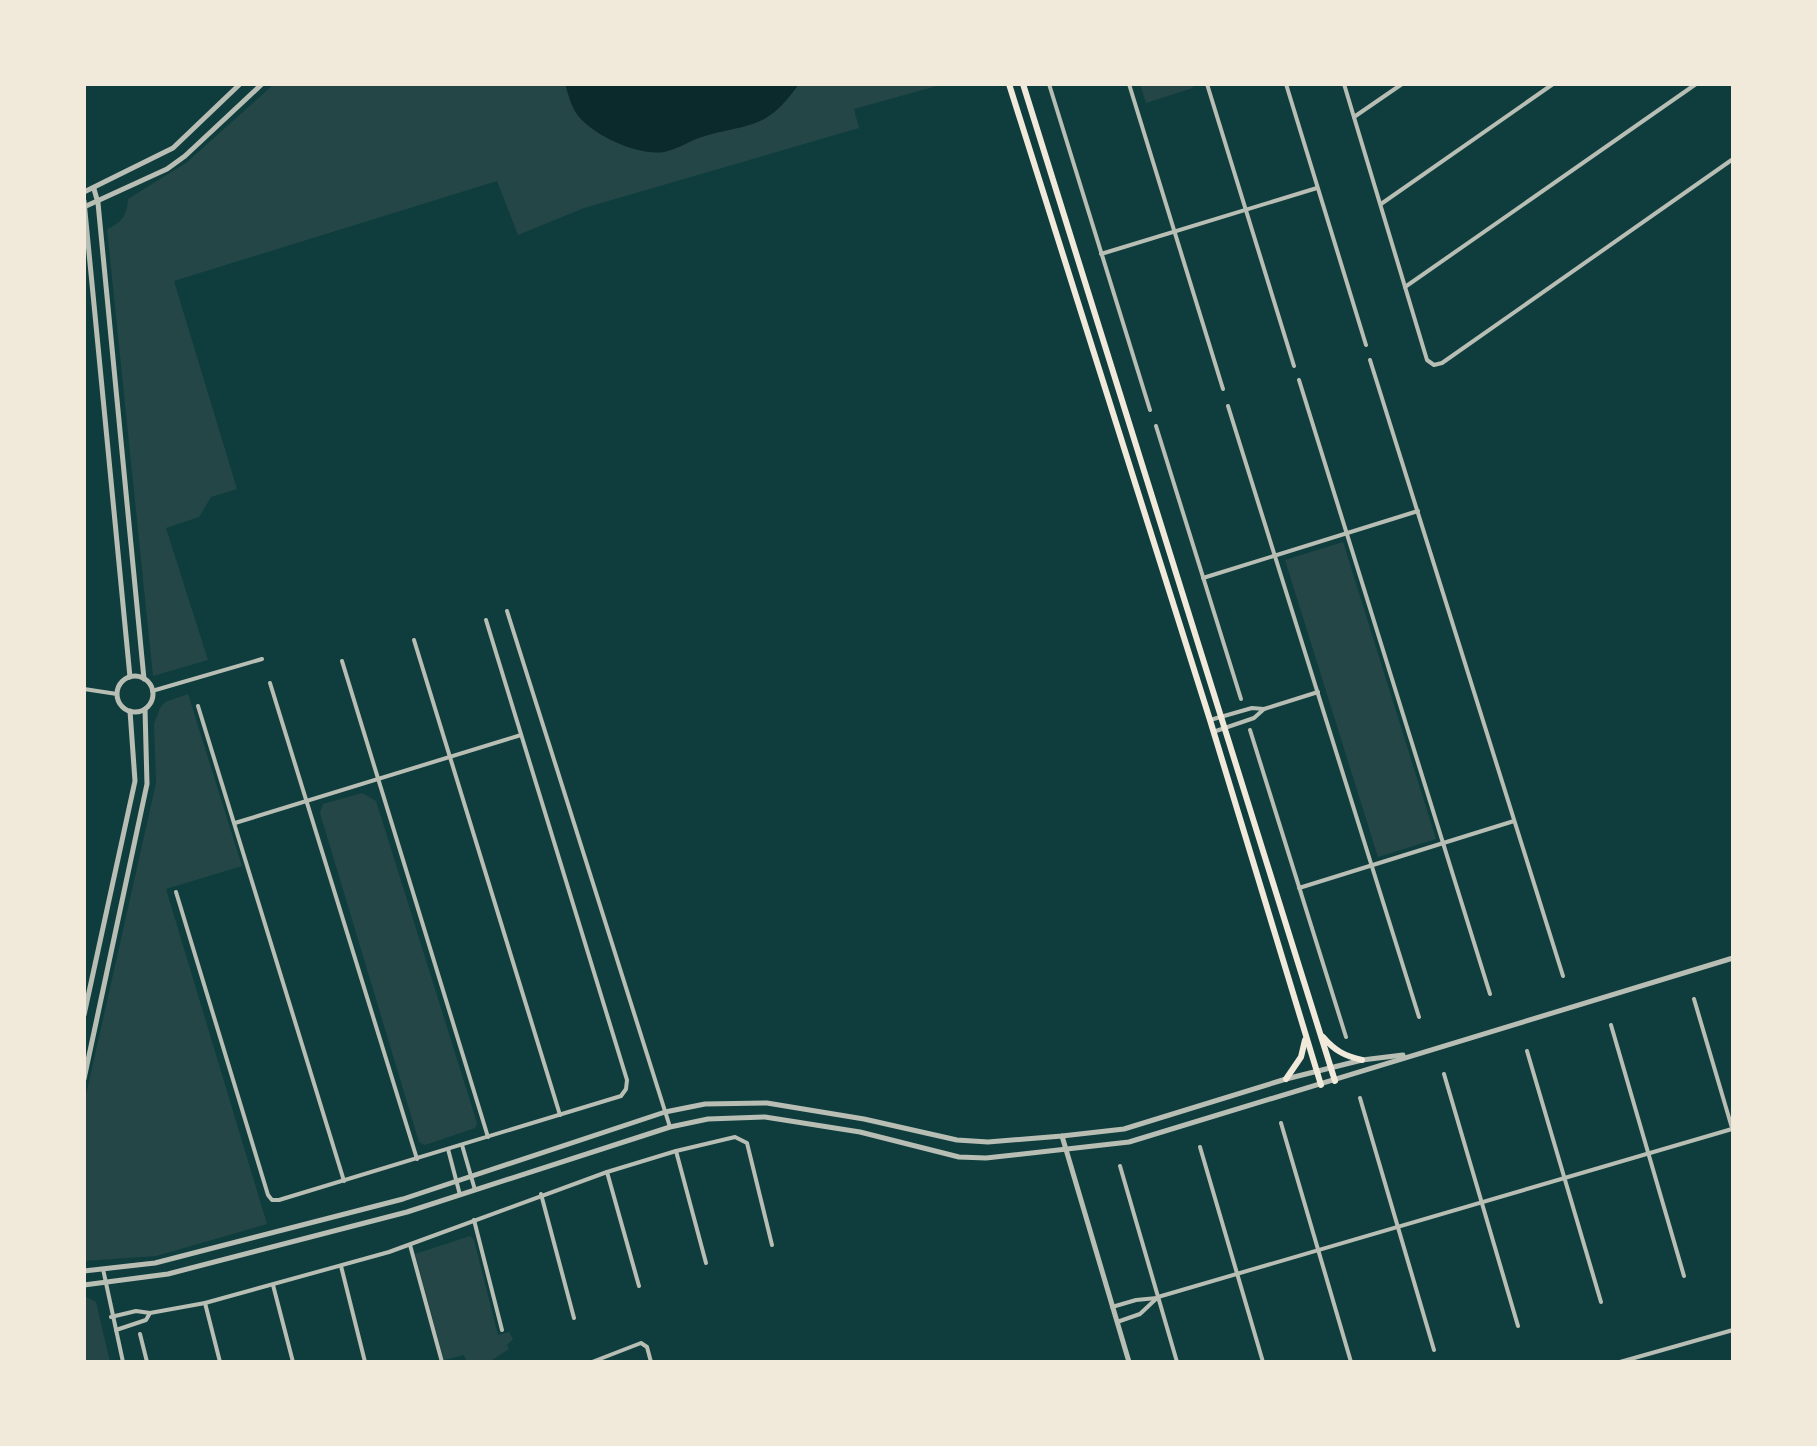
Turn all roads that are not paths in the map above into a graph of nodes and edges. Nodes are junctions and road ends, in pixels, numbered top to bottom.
1 (240, 84) edge
2 (262, 84) edge
3 (1009, 84) edge
4 (1023, 84) edge
5 (1049, 84) edge
6 (1129, 84) edge
7 (1207, 84) edge
8 (1286, 84) edge
9 (1344, 84) edge
10 (1402, 84) edge
11 (1553, 84) edge
12 (1696, 84) edge
13 (1354, 117) junction
14 (1733, 159) edge
15 (1318, 188) junction
16 (94, 189) junction
17 (84, 192) edge
18 (98, 203) junction
19 (1381, 204) junction
20 (85, 205) edge
21 (1246, 210) junction
22 (84, 225) edge
23 (1174, 232) junction
24 (89, 241) junction
25 (1101, 254) junction
26 (1405, 287) junction
27 (1366, 345) dead end
28 (1370, 360) dead end
29 (1294, 366) dead end
30 (1112, 373) junction
31 (1101, 377) junction
32 (1299, 380) dead end
33 (1223, 389) dead end
34 (1228, 406) dead end
35 (1150, 410) dead end
36 (1156, 426) dead end
37 (1418, 511) junction
38 (1347, 534) junction
39 (1275, 556) junction
40 (1203, 578) junction
41 (507, 611) dead end
42 (486, 620) dead end
43 (414, 640) dead end
44 (262, 659) dead end
45 (342, 661) dead end
46 (130, 677) junction
47 (144, 679) junction
48 (270, 683) dead end
49 (84, 689) edge
50 (152, 691) junction
51 (1318, 692) junction
52 (117, 694) junction
53 (1241, 699) dead end
54 (198, 706) dead end
55 (145, 709) junction
56 (1264, 709) junction
57 (130, 711) junction
58 (1221, 716) junction
59 (1210, 720) junction
60 (1225, 728) junction
61 (1250, 730) dead end
62 (1213, 732) junction
63 (521, 735) junction
64 (449, 758) junction
65 (378, 779) junction
66 (306, 801) junction
67 (1514, 821) junction
68 (235, 823) junction
69 (125, 828) junction
70 (136, 831) junction
71 (1443, 843) junction
72 (1371, 865) junction
73 (1299, 888) junction
74 (176, 892) dead end
75 (1733, 958) edge
76 (1563, 976) dead end
77 (1490, 994) dead end
78 (1694, 999) dead end
79 (84, 1015) edge
80 (1419, 1017) dead end
81 (1611, 1025) dead end
82 (1305, 1033) junction
83 (1321, 1034) junction
84 (1346, 1037) dead end
85 (1527, 1051) dead end
86 (1416, 1054) junction
87 (1362, 1060) junction
88 (1331, 1067) junction
89 (1318, 1071) junction
90 (1444, 1074) dead end
91 (84, 1079) edge
92 (1286, 1079) junction
93 (1335, 1081) junction
94 (1321, 1085) junction
95 (1360, 1098) dead end
96 (665, 1112) junction
97 (560, 1115) junction
98 (1281, 1123) dead end
99 (670, 1127) junction
100 (1733, 1130) edge
101 (1062, 1136) junction
102 (488, 1137) junction
103 (462, 1145) junction
104 (1200, 1147) dead end
105 (448, 1149) junction
106 (1065, 1150) junction
107 (676, 1151) junction
108 (1648, 1153) junction
109 (417, 1159) junction
110 (1120, 1166) dead end
111 (607, 1172) junction
112 (471, 1177) junction
113 (1565, 1178) junction
114 (344, 1181) junction
115 (457, 1182) junction
116 (475, 1190) junction
117 (541, 1194) junction
118 (460, 1195) junction
119 (1481, 1202) junction
120 (474, 1220) junction
121 (1398, 1227) junction
122 (410, 1244) junction
123 (772, 1245) dead end
124 (1318, 1250) junction
125 (706, 1263) dead end
126 (341, 1266) junction
127 (103, 1269) junction
128 (84, 1271) edge
129 (1238, 1274) junction
130 (1684, 1276) dead end
131 (105, 1283) junction
132 (84, 1285) edge
133 (273, 1285) junction
134 (639, 1286) dead end
135 (1158, 1298) junction
136 (1601, 1302) dead end
137 (205, 1303) junction
138 (1112, 1307) junction
139 (150, 1313) junction
140 (111, 1317) junction
141 (574, 1318) dead end
142 (1117, 1322) junction
143 (1518, 1326) dead end
144 (116, 1330) junction
145 (502, 1330) dead end
146 (1733, 1330) edge
147 (140, 1334) dead end
148 (1434, 1350) dead end
149 (1635, 1360) edge
150 (123, 1362) edge
151 (147, 1362) edge
152 (220, 1362) edge
153 (293, 1362) edge
154 (365, 1362) edge
155 (442, 1362) edge
156 (592, 1362) edge
157 (651, 1362) edge
158 (1129, 1362) edge
159 (1177, 1362) edge
160 (1263, 1362) edge
161 (1351, 1362) edge
162 (1620, 1362) edge

1 - 16 street
2 - 18 street
3 - 31 main road
4 - 30 main road
5 - 25 street
6 - 23 street
7 - 21 street
8 - 15 street
9 - 13 street
10 - 13 street
11 - 19 street
12 - 26 street
13 - 19 street
14 - 26 street
15 - 21 street
15 - 27 street
16 - 17 street
16 - 18 street
18 - 20 street
18 - 47 street
19 - 26 street
20 - 24 street
21 - 23 street
21 - 29 street
22 - 24 street
23 - 25 street
23 - 33 street
24 - 46 street
25 - 35 street
28 - 37 street
30 - 31 street
30 - 58 main road
31 - 59 main road
32 - 38 street
34 - 39 street
36 - 40 street
37 - 38 street
37 - 67 street
38 - 39 street
38 - 71 street
39 - 40 street
39 - 51 street
40 - 53 street
41 - 96 street
42 - 63 street
43 - 64 street
44 - 50 street
45 - 65 street
46 - 47 street
46 - 52 street
47 - 50 street
48 - 66 street
49 - 52 street
50 - 55 street
51 - 56 street
51 - 72 street
52 - 57 street
54 - 68 street
55 - 57 street
55 - 70 street
56 - 58 street
56 - 60 street
57 - 69 street
58 - 59 street
58 - 60 main road
59 - 62 main road
60 - 62 street
60 - 83 main road
61 - 73 street
62 - 82 main road
63 - 64 street
63 - 97 street
64 - 65 street
64 - 97 street
65 - 66 street
65 - 102 street
66 - 68 street
66 - 109 street
67 - 71 street
67 - 76 street
68 - 114 street
69 - 70 street
69 - 79 street
70 - 91 street
71 - 72 street
71 - 77 street
72 - 73 street
72 - 80 street
73 - 84 street
74 - 114 street
75 - 86 street
78 - 100 street
81 - 108 street
82 - 89 main road
82 - 92 main road
83 - 87 main road
83 - 88 main road
85 - 113 street
86 - 87 street
86 - 93 street
87 - 88 street
88 - 89 street
88 - 93 main road
89 - 92 street
89 - 94 main road
90 - 119 street
92 - 101 street
93 - 94 street
94 - 106 street
95 - 121 street
96 - 99 street
96 - 101 street
96 - 112 street
97 - 102 street
98 - 124 street
99 - 106 street
99 - 116 street
100 - 108 street
101 - 106 street
102 - 103 street
103 - 105 street
103 - 112 street
104 - 129 street
105 - 109 street
105 - 115 street
106 - 138 street
107 - 111 street
107 - 123 street
107 - 125 street
108 - 113 street
108 - 130 street
109 - 114 street
110 - 135 street
111 - 117 street
111 - 134 street
112 - 115 street
112 - 116 street
113 - 119 street
113 - 136 street
115 - 118 street
115 - 127 street
116 - 118 street
117 - 120 street
117 - 141 street
118 - 131 street
119 - 121 street
119 - 143 street
120 - 122 street
120 - 145 street
121 - 124 street
121 - 148 street
122 - 126 street
122 - 155 street
124 - 129 street
124 - 161 street
126 - 133 street
126 - 154 street
127 - 128 street
127 - 131 street
129 - 135 street
129 - 160 street
131 - 132 street
131 - 140 street
133 - 137 street
133 - 153 street
135 - 138 street
135 - 142 street
135 - 159 street
137 - 139 street
137 - 152 street
138 - 142 street
139 - 140 street
139 - 144 street
140 - 144 street
142 - 158 street
144 - 150 street
146 - 149 street
147 - 151 street
149 - 162 street
156 - 157 street

